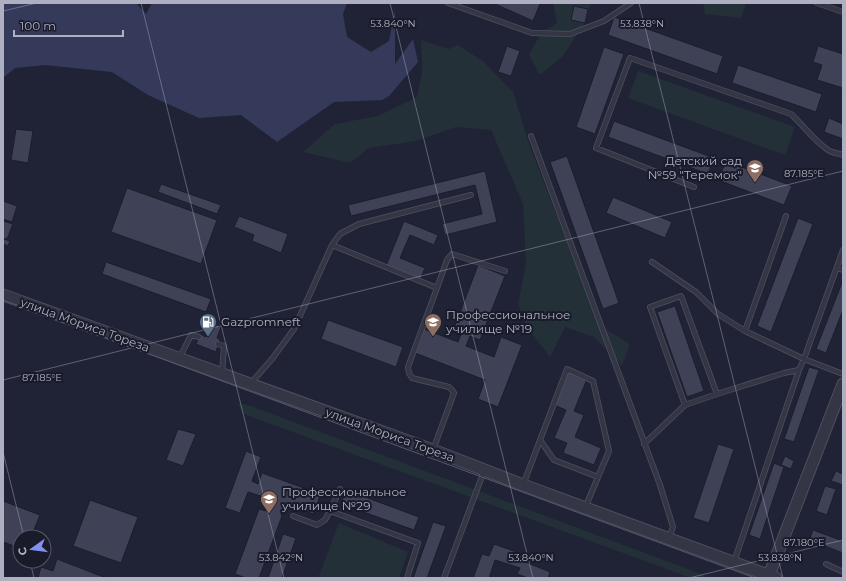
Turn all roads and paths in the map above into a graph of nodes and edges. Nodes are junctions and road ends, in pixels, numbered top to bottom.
1 (448, 3) edge
2 (631, 3) edge
3 (817, 3) edge
4 (843, 12) edge
5 (531, 136) dead end
6 (843, 155) edge
7 (694, 187) dead end
8 (471, 195) dead end
9 (786, 216) dead end
10 (332, 245) junction
11 (843, 250) edge
12 (652, 262) dead end
13 (837, 268) junction
14 (843, 270) edge
15 (505, 271) dead end
16 (437, 288) junction
17 (3, 295) edge
18 (745, 331) junction
19 (199, 337) dead end
20 (218, 344) dead end
21 (179, 359) junction
22 (804, 359) junction
23 (799, 370) junction
24 (222, 374) junction
25 (843, 374) edge
26 (843, 384) edge
27 (250, 385) junction
28 (717, 394) junction
29 (685, 405) junction
30 (540, 440) junction
31 (644, 444) junction
32 (433, 450) junction
33 (484, 470) junction
34 (598, 476) junction
35 (522, 485) junction
36 (340, 489) dead end
37 (585, 508) junction
38 (330, 511) junction
39 (293, 516) dead end
40 (669, 538) junction
41 (734, 562) junction
42 (826, 564) dead end
43 (843, 572) edge
44 (771, 577) edge
45 (407, 578) edge
46 (444, 578) edge

1 - 2 lane
3 - 4 lane
5 - 31 lane
6 - 7 lane
8 - 10 lane
9 - 18 lane
10 - 16 lane
10 - 27 lane
11 - 13 lane
12 - 18 lane
13 - 14 lane
13 - 22 lane
15 - 16 lane
16 - 32 lane
17 - 21 street, улица Мориса Тореза
18 - 22 lane
19 - 21 lane
20 - 24 lane
21 - 24 street, улица Мориса Тореза
22 - 23 lane
22 - 25 lane
23 - 28 lane
23 - 41 lane
24 - 27 street, улица Мориса Тореза
26 - 44 street
27 - 32 street, улица Мориса Тореза
28 - 29 lane
28 - 29 lane
29 - 31 lane
30 - 34 lane
30 - 34 lane
30 - 35 lane
31 - 40 lane
32 - 33 street, улица Мориса Тореза
33 - 35 street, улица Мориса Тореза
33 - 46 lane
34 - 37 lane
35 - 37 street, улица Мориса Тореза
36 - 38 lane
37 - 40 street, улица Мориса Тореза
38 - 39 lane
38 - 45 lane
40 - 41 street, улица Мориса Тореза
41 - 44 street, улица Мориса Тореза
42 - 43 lane

